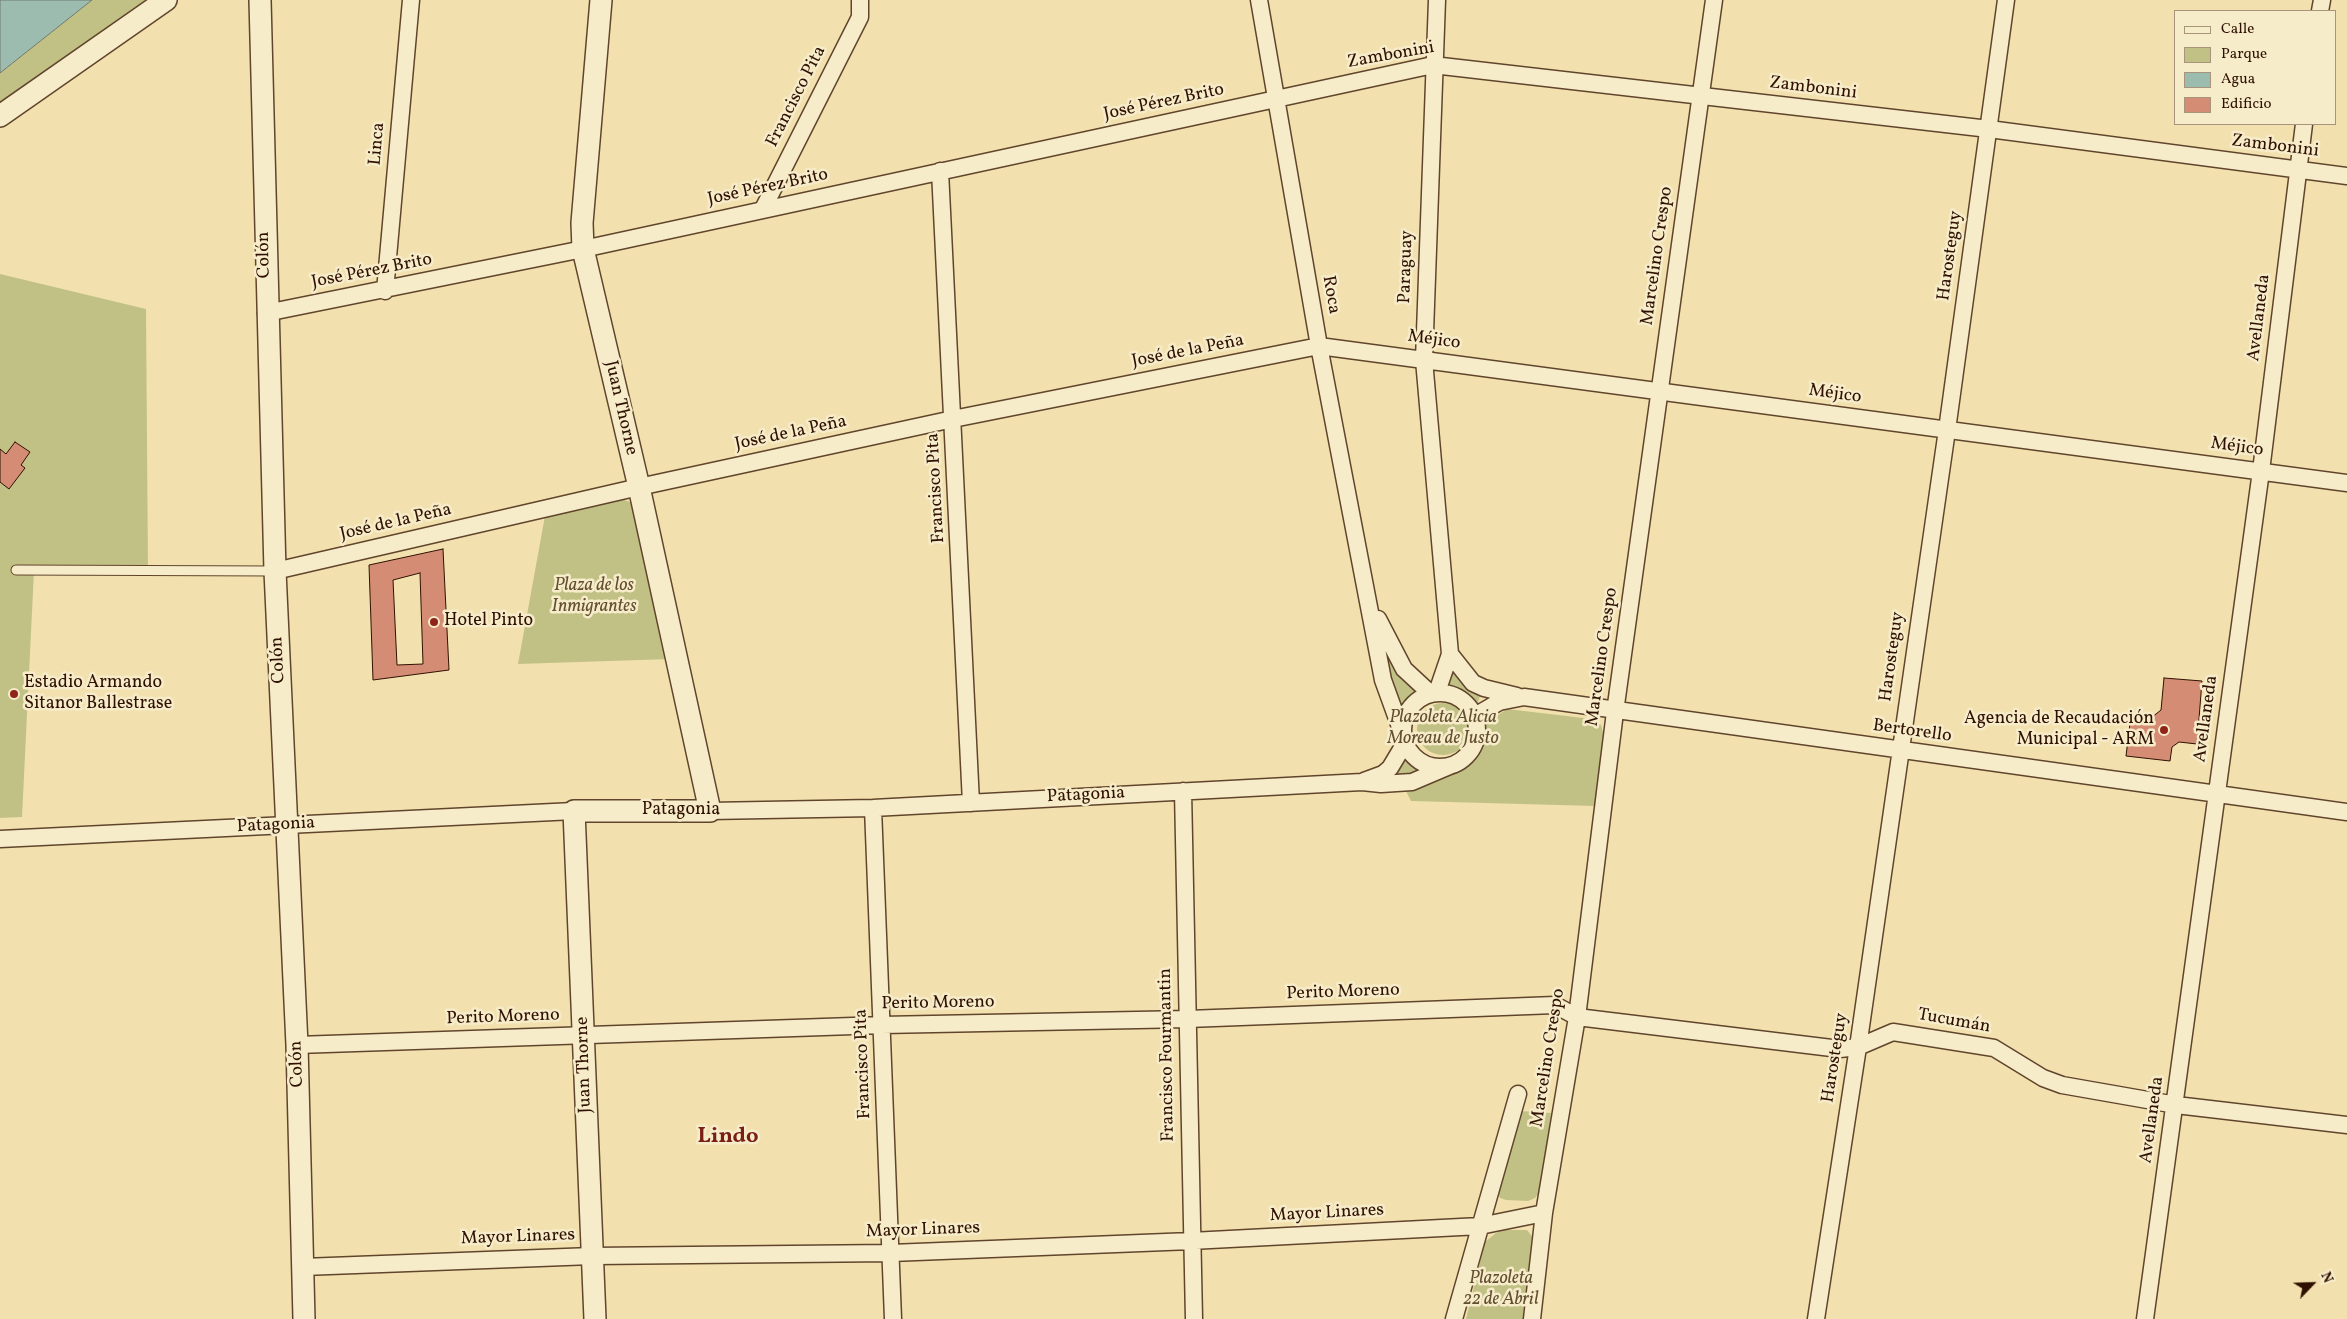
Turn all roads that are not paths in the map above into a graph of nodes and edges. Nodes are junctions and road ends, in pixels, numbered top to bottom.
1 (166, 0) edge
2 (260, 0) edge
3 (411, 0) edge
4 (601, 0) edge
5 (860, 0) edge
6 (1260, 0) edge
7 (1437, 0) edge
8 (1714, 0) edge
9 (2006, 0) edge
10 (1433, 66) junction
11 (1701, 96) junction
12 (1277, 99) junction
13 (0, 116) edge
14 (2304, 125) edge
15 (1989, 129) junction
16 (2298, 170) junction
17 (940, 172) junction
18 (2347, 176) edge
19 (763, 209) junction
20 (583, 249) junction
21 (385, 291) junction
22 (266, 313) junction
23 (1319, 346) junction
24 (1424, 360) junction
25 (1659, 391) junction
26 (953, 419) junction
27 (1947, 430) junction
28 (2261, 471) junction
29 (2347, 483) edge
30 (639, 487) junction
31 (16, 570) dead end
32 (275, 571) junction
33 (1368, 596) junction
34 (1450, 654) junction
35 (1434, 693) junction
36 (1524, 697) junction
37 (1616, 712) junction
38 (1475, 716) junction
39 (1405, 740) junction
40 (1900, 750) junction
41 (1452, 765) junction
42 (1362, 782) junction
43 (1183, 791) junction
44 (2217, 794) junction
45 (971, 802) junction
46 (873, 808) junction
47 (710, 811) junction
48 (574, 812) junction
49 (2347, 812) edge
50 (288, 826) junction
51 (0, 839) edge
52 (1577, 1017) junction
53 (1188, 1019) junction
54 (882, 1025) junction
55 (584, 1035) junction
56 (297, 1045) junction
57 (1858, 1047) junction
58 (1518, 1094) dead end
59 (2176, 1105) junction
60 (2347, 1125) edge
61 (1544, 1213) junction
62 (1480, 1226) junction
63 (1191, 1241) junction
64 (891, 1253) junction
65 (592, 1256) junction
66 (302, 1267) junction
67 (304, 1319) edge
68 (595, 1319) edge
69 (893, 1319) edge
70 (1194, 1319) edge
71 (1454, 1319) edge
72 (1534, 1319) edge
73 (1816, 1319) edge
74 (2145, 1319) edge

1 - 13 street
2 - 22 street, Colón
3 - 21 street, Linca
4 - 20 street, Juan Thorne
5 - 19 street, Francisco Pita
6 - 12 street, Roca
7 - 10 street, Paraguay
8 - 11 street, Marcelino Crespo
9 - 15 street, Harosteguy
10 - 11 street, Zambonini
10 - 12 street, Zambonini
10 - 24 street, Paraguay
11 - 15 street, Zambonini
11 - 25 street, Marcelino Crespo
12 - 17 street, José Pérez Brito
12 - 23 street, Roca
14 - 16 street, Avellaneda
15 - 16 street, Zambonini
15 - 27 street, Harosteguy
16 - 18 street, Zambonini
16 - 28 street, Avellaneda
17 - 19 street, José Pérez Brito
17 - 26 street, Francisco Pita
19 - 20 street, José Pérez Brito
20 - 21 street, José Pérez Brito
20 - 30 street, Juan Thorne
21 - 22 street, José Pérez Brito
22 - 32 street, Colón
23 - 24 street, Méjico
23 - 26 street, José de la Peña
23 - 33 street, Roca
24 - 25 street, Méjico
24 - 34 street, Paraguay
25 - 27 street, Méjico
25 - 37 street, Marcelino Crespo
26 - 30 street, José de la Peña
26 - 45 street, Francisco Pita
27 - 28 street, Méjico
27 - 40 street, Harosteguy
28 - 29 street, Méjico
28 - 44 street, Avellaneda
30 - 32 street, José de la Peña
30 - 47 street, Juan Thorne
31 - 32 lane
32 - 50 street, Colón
33 - 35 street
33 - 39 street
34 - 35 street, Paraguay
34 - 36 street
35 - 38 street
35 - 39 street
36 - 37 street, Bertorello
36 - 38 street, Bertorello
37 - 40 street, Bertorello
37 - 52 street, Marcelino Crespo
38 - 41 street
39 - 41 street
39 - 42 street, Patagonia
40 - 44 street, Bertorello
40 - 57 street, Harosteguy
41 - 42 street, Patagonia
42 - 43 street, Patagonia
43 - 45 street, Patagonia
43 - 53 street, Francisco Fourmantin
44 - 49 street, Bertorello
44 - 59 street, Avellaneda
45 - 46 street, Patagonia
46 - 47 street, Patagonia
46 - 54 street, Francisco Pita
47 - 48 street, Patagonia
48 - 50 street, Patagonia
48 - 55 street, Juan Thorne
50 - 51 street, Patagonia
50 - 56 street, Colón
52 - 53 street, Perito Moreno
52 - 57 street, Tucumán
52 - 61 street, Marcelino Crespo
53 - 54 street, Perito Moreno
53 - 63 street, Francisco Fourmantin
54 - 55 street, Perito Moreno
54 - 64 street, Francisco Pita
55 - 56 street, Perito Moreno
55 - 65 street, Juan Thorne
56 - 66 street, Colón
57 - 59 street, Tucumán
57 - 73 street, Harosteguy
58 - 62 street, Marcelino Crespo
59 - 60 street, Tucumán
59 - 74 street, Avellaneda
61 - 62 street, Mayor Linares
61 - 72 street, Marcelino Crespo
62 - 63 street, Mayor Linares
62 - 71 street, Marcelino Crespo
63 - 64 street, Mayor Linares
63 - 70 street, Francisco Fourmantin
64 - 65 street, Mayor Linares
64 - 69 street, Francisco Pita
65 - 66 street, Mayor Linares
65 - 68 street, Juan Thorne
66 - 67 street, Colón

